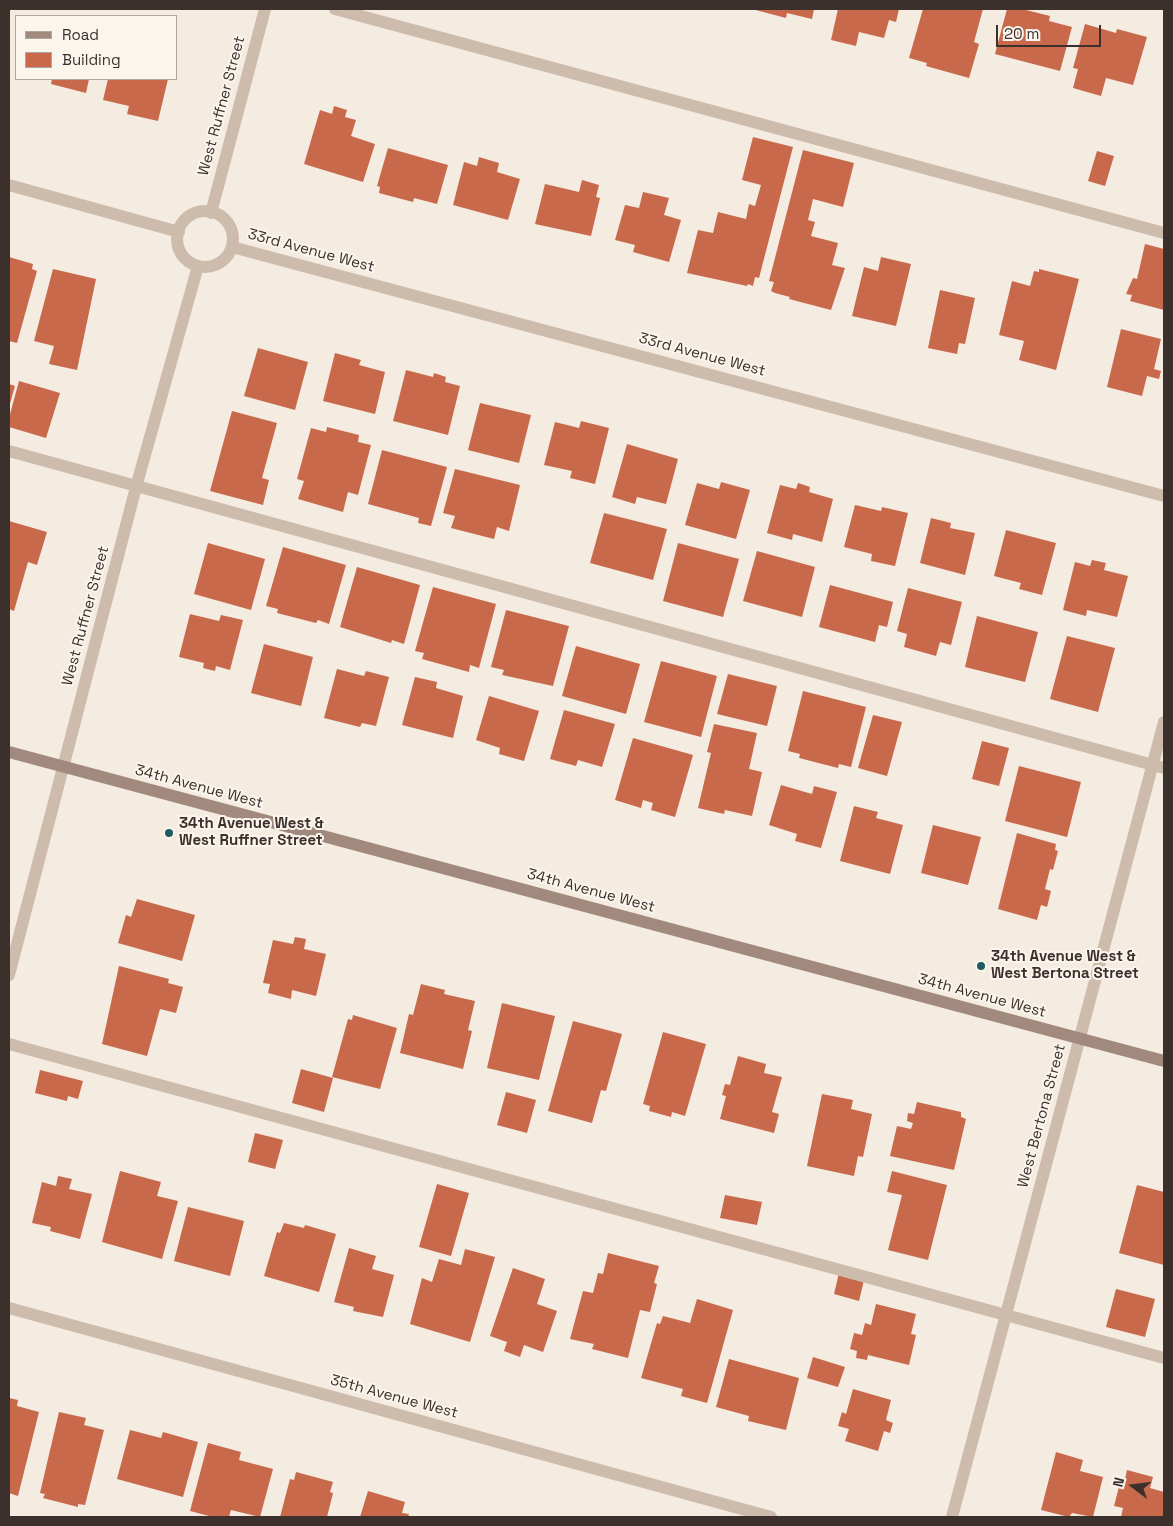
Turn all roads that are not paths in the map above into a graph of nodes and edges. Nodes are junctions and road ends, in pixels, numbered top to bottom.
1 (265, 9) edge
2 (335, 9) edge
3 (9, 185) edge
4 (211, 212) junction
5 (179, 232) junction
6 (1164, 233) edge
7 (232, 247) junction
8 (198, 266) junction
9 (9, 451) edge
10 (136, 486) junction
11 (1164, 496) edge
12 (1164, 722) edge
13 (9, 752) edge
14 (1158, 766) edge
15 (63, 767) junction
16 (9, 974) edge
17 (1080, 1039) junction
18 (9, 1044) edge
19 (1164, 1061) edge
20 (9, 1308) edge
21 (1006, 1315) junction
22 (1164, 1358) edge
23 (771, 1517) edge
24 (952, 1517) edge

1 - 4 street, West Ruffner Street
2 - 6 street
3 - 5 street
4 - 5 street
4 - 7 street
5 - 8 street
7 - 8 street
7 - 11 street, 33rd Avenue West
8 - 10 street, West Ruffner Street
9 - 10 street
10 - 14 street
10 - 15 street, West Ruffner Street
12 - 14 street, West Bertona Street
13 - 15 street, 34th Avenue West
14 - 17 street, West Bertona Street
15 - 16 street, West Ruffner Street
15 - 17 street, 34th Avenue West
17 - 19 street, 34th Avenue West
17 - 21 street, West Bertona Street
18 - 21 street
20 - 23 street, 35th Avenue West
21 - 22 street
21 - 24 street, West Bertona Street

